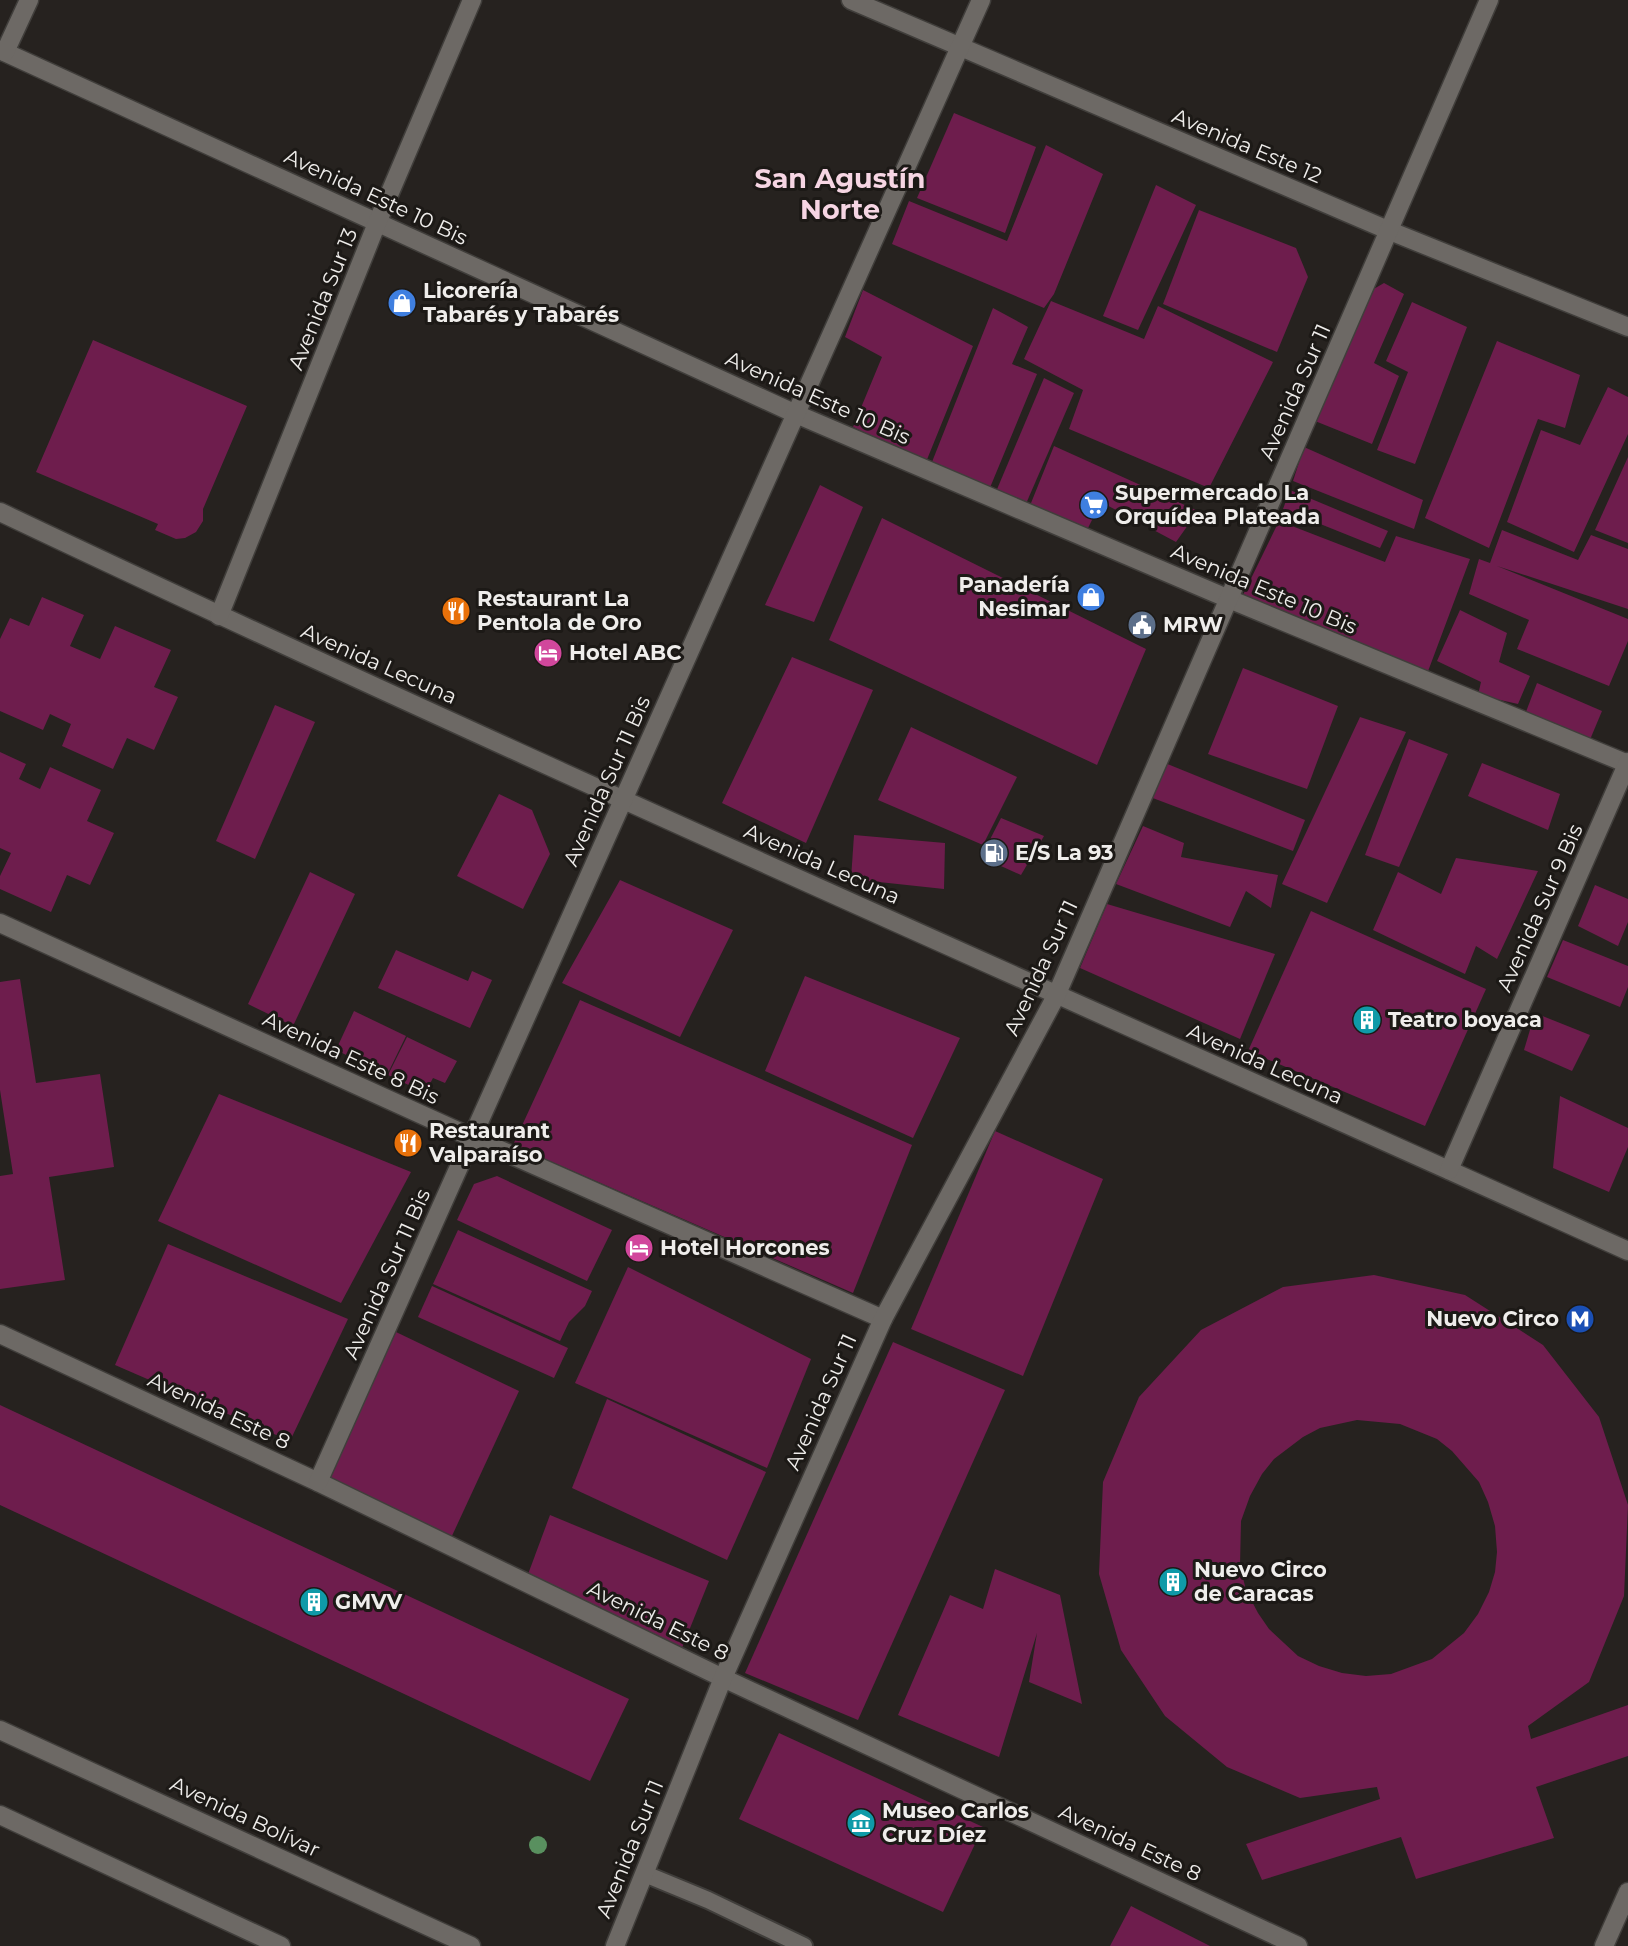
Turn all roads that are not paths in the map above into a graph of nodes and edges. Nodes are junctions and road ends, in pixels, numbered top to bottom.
1 (29, 0) edge
2 (472, 0) edge
3 (851, 0) edge
4 (981, 0) edge
5 (1489, 0) edge
6 (960, 48) junction
7 (3, 51) edge
8 (377, 223) junction
9 (1390, 231) junction
10 (1628, 327) edge
11 (796, 414) junction
12 (0, 512) edge
13 (1229, 599) junction
14 (219, 616) junction
15 (1628, 763) edge
16 (624, 799) junction
17 (0, 923) edge
18 (1056, 996) junction
19 (472, 1138) junction
20 (1449, 1170) junction
21 (1628, 1251) edge
22 (883, 1319) junction
23 (0, 1334) edge
24 (318, 1482) junction
25 (723, 1678) junction
26 (0, 1730) edge
27 (0, 1815) edge
28 (645, 1874) junction
29 (1628, 1892) edge
30 (281, 1946) edge
31 (471, 1946) edge
32 (615, 1946) edge
33 (804, 1946) edge
34 (1298, 1946) edge
35 (1604, 1946) edge

1 - 7 street
2 - 8 street, Avenida Sur 13
3 - 6 street, Avenida Este 12
4 - 6 street, Avenida Sur 11 Bis
5 - 9 street, Avenida Sur 11
6 - 9 street, Avenida Este 12
6 - 11 street, Avenida Sur 11 Bis
7 - 8 street, Avenida Este 10 Bis
8 - 11 street, Avenida Este 10 Bis
8 - 14 street, Avenida Sur 13
9 - 10 street, Avenida Este 12
9 - 13 street, Avenida Sur 11
11 - 13 street, Avenida Este 10 Bis
11 - 16 street, Avenida Sur 11 Bis
12 - 14 street, Avenida Lecuna
13 - 15 street, Avenida Este 10 Bis
13 - 18 street, Avenida Sur 11
14 - 16 street, Avenida Lecuna
15 - 20 street, Avenida Sur 9 Bis
16 - 18 street, Avenida Lecuna
16 - 19 street, Avenida Sur 11 Bis
17 - 19 street, Avenida Este 8 Bis
18 - 20 street, Avenida Lecuna
18 - 22 street, Avenida Sur 11
19 - 22 street, Avenida Este 8 Bis
19 - 24 street, Avenida Sur 11 Bis
20 - 21 street, Avenida Lecuna
22 - 25 street, Avenida Sur 11
23 - 24 street, Avenida Este 8
24 - 25 street, Avenida Este 8
25 - 28 street, Avenida Sur 11
25 - 34 street, Avenida Este 8
26 - 31 street, Avenida Bolívar
27 - 30 street
28 - 32 street, Avenida Sur 11
28 - 33 lane
29 - 35 street

